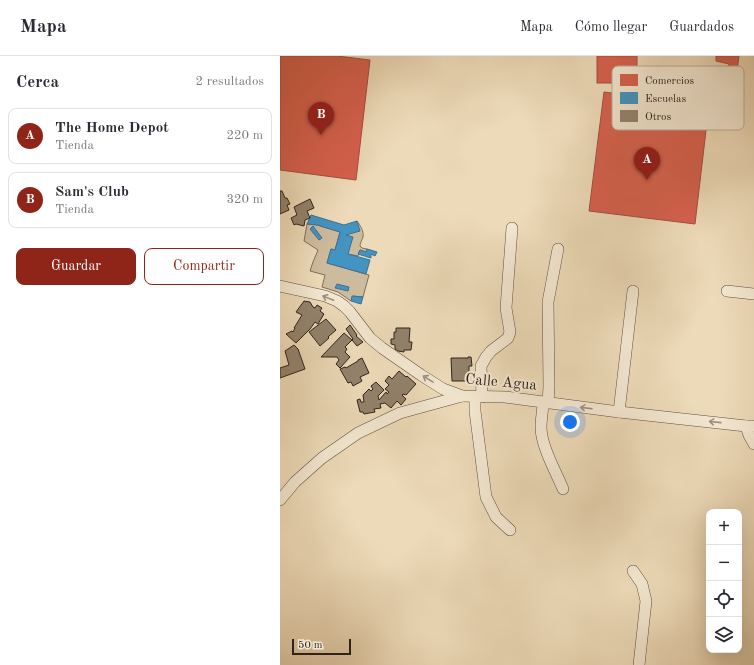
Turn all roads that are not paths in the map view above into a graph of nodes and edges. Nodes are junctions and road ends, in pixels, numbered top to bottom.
1 (512, 228) dead end
2 (558, 249) dead end
3 (280, 286) edge
4 (727, 290) dead end
5 (633, 291) dead end
6 (754, 294) edge
7 (462, 396) junction
8 (478, 397) junction
9 (546, 402) junction
10 (619, 412) junction
11 (750, 426) edge
12 (754, 444) edge
13 (563, 489) dead end
14 (280, 500) edge
15 (510, 530) dead end
16 (633, 571) dead end
17 (639, 665) edge

1 - 8 street
2 - 9 street
7 -> 3 street, Calle Agua
4 - 6 street
5 - 10 street
7 - 8 street, Calle Agua
7 - 14 street
8 - 9 street, Calle Agua
8 - 15 street
10 -> 9 street, Calle Agua
9 - 13 street
11 -> 10 street, Calle Agua
11 - 12 street
16 - 17 street

